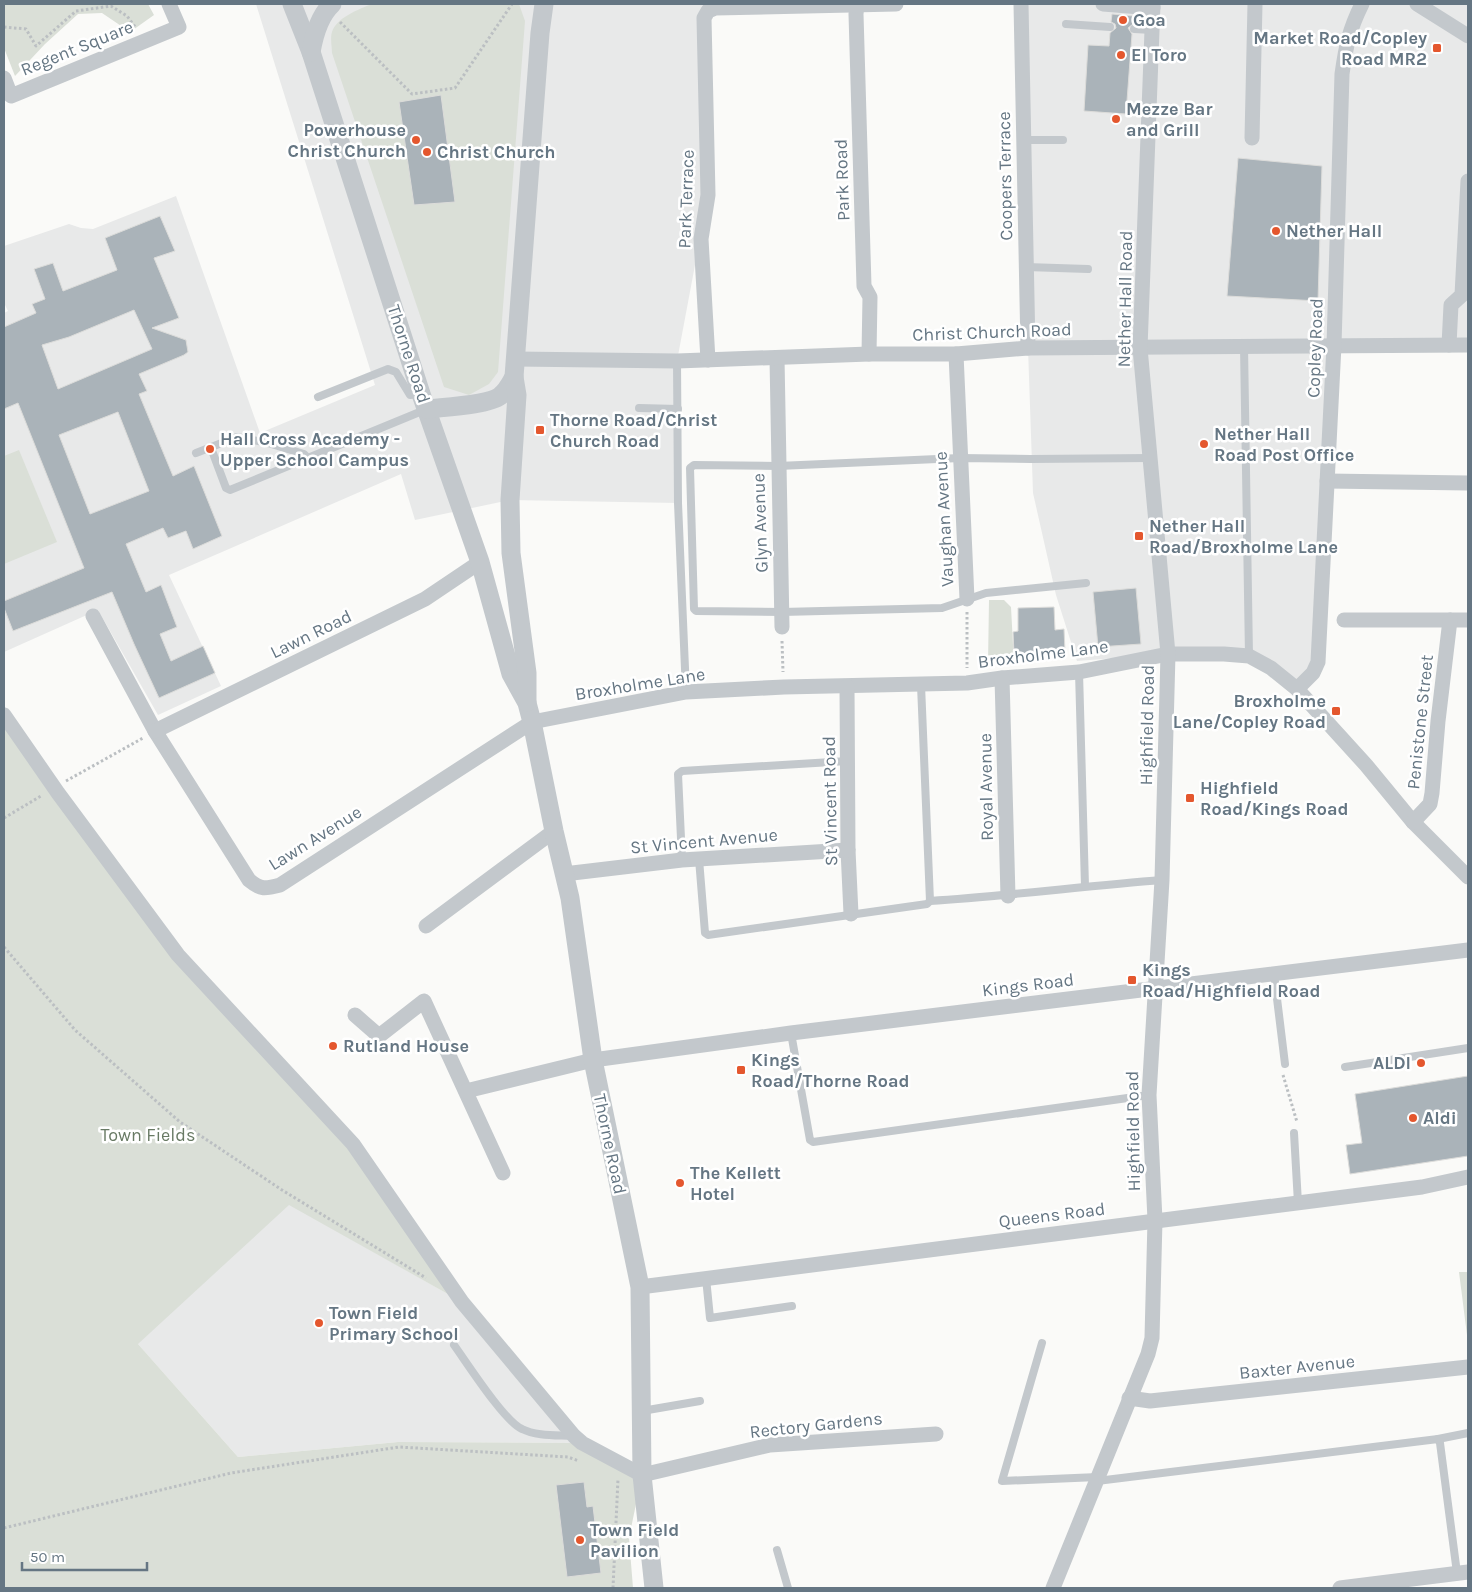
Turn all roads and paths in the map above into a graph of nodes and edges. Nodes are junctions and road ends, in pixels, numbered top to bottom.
1 (169, 4) edge
2 (292, 4) edge
3 (512, 4) edge
4 (544, 4) edge
5 (896, 4) edge
6 (1021, 4) edge
7 (1103, 4) edge
8 (1255, 4) edge
9 (1362, 4) edge
10 (1417, 4) edge
11 (857, 5) edge
12 (1153, 6) edge
13 (330, 7) edge
14 (1066, 24) dead end
15 (4, 26) edge
16 (1110, 27) dead end
17 (1134, 29) dead end
18 (1152, 30) junction
19 (1468, 36) edge
20 (146, 41) junction
21 (311, 52) junction
22 (4, 78) edge
23 (1252, 138) dead end
24 (1023, 140) junction
25 (1063, 140) dead end
26 (1468, 181) edge
27 (1026, 267) junction
28 (1088, 269) dead end
29 (1334, 345) junction
30 (1449, 345) junction
31 (1468, 345) edge
32 (1244, 346) junction
33 (1028, 348) junction
34 (1140, 348) junction
35 (869, 354) junction
36 (956, 354) junction
37 (777, 358) junction
38 (708, 360) junction
39 (677, 361) junction
40 (515, 368) junction
41 (318, 397) dead end
42 (424, 402) junction
43 (639, 408) dead end
44 (678, 409) junction
45 (211, 448) junction
46 (196, 453) dead end
47 (308, 458) junction
48 (960, 458) junction
49 (1150, 458) junction
50 (778, 466) junction
51 (1327, 481) junction
52 (1468, 483) edge
53 (480, 562) junction
54 (1086, 583) dead end
55 (967, 599) junction
56 (782, 612) junction
57 (93, 616) dead end
58 (1344, 620) dead end
59 (1450, 620) junction
60 (1468, 620) edge
61 (782, 627) joint
62 (1168, 654) junction
63 (1249, 656) junction
64 (1080, 672) junction
65 (1002, 678) junction
66 (967, 683) junction
67 (921, 686) junction
68 (784, 687) junction
69 (847, 687) junction
70 (1297, 689) junction
71 (686, 692) junction
72 (527, 703) junction
73 (4, 716) edge
74 (532, 722) junction
75 (155, 731) junction
76 (848, 761) junction
77 (54, 788) junction
78 (4, 818) edge
79 (1413, 822) junction
80 (554, 831) junction
81 (848, 850) junction
82 (699, 859) junction
83 (682, 860) junction
84 (564, 874) junction
85 (1468, 877) edge
86 (1162, 880) junction
87 (1085, 886) junction
88 (1008, 896) junction
89 (930, 901) junction
90 (851, 914) junction
91 (426, 926) dead end
92 (4, 946) edge
93 (1468, 950) edge
94 (1274, 974) junction
95 (1154, 988) junction
96 (355, 1014) dead end
97 (791, 1033) junction
98 (1468, 1048) edge
99 (593, 1060) junction
100 (1285, 1064) joint
101 (1345, 1067) dead end
102 (466, 1091) junction
103 (1149, 1095) junction
104 (1294, 1133) joint
105 (503, 1173) dead end
106 (1468, 1177) edge
107 (1298, 1203) junction
108 (1155, 1220) junction
109 (706, 1278) junction
110 (434, 1282) dead end
111 (640, 1286) junction
112 (792, 1306) dead end
113 (1042, 1343) dead end
114 (454, 1345) dead end
115 (1468, 1367) edge
116 (1129, 1398) junction
117 (700, 1401) dead end
118 (642, 1411) junction
119 (1468, 1433) edge
120 (936, 1434) dead end
121 (574, 1436) junction
122 (1438, 1439) junction
123 (585, 1463) dead end
124 (642, 1475) junction
125 (1098, 1479) junction
126 (4, 1528) edge
127 (777, 1550) dead end
128 (1462, 1573) edge
129 (613, 1588) edge
130 (654, 1588) edge
131 (788, 1588) edge
132 (1053, 1588) edge
133 (1340, 1588) edge

1 - 20 street, Regent Square
2 - 21 street, Thorne Road
3 - 13 path
4 - 40 street, Thorne Road
5 - 11 street
6 - 24 street, Coopers Terrace
7 - 12 street
8 - 23 street
9 - 29 street, Copley Road
10 - 19 street
11 - 35 street, Park Road
11 - 38 street, Park Terrace
12 - 18 street, Nether Hall Road
13 - 21 street
14 - 16 lane
15 - 20 path
17 - 18 lane
18 - 34 street, Nether Hall Road
20 - 22 street, Regent Square
21 - 42 street, Thorne Road
24 - 25 lane
24 - 27 street, Coopers Terrace
26 - 30 street
27 - 28 lane
27 - 33 street, Coopers Terrace
29 - 30 street, Christ Church Road
29 - 32 street, Christ Church Road
29 - 51 street, Copley Road
30 - 31 street, Christ Church Road
32 - 34 street, Christ Church Road
32 - 63 lane
33 - 34 street, Christ Church Road
33 - 36 street, Christ Church Road
34 - 49 street, Nether Hall Road
35 - 36 street, Christ Church Road
35 - 37 street, Christ Church Road
36 - 48 street, Vaughan Avenue
37 - 38 street, Christ Church Road
37 - 50 street, Glyn Avenue
38 - 39 street, Christ Church Road
39 - 40 street, Christ Church Road
39 - 44 lane
40 - 42 street
40 - 72 street, Thorne Road
41 - 42 lane
42 - 47 lane
42 - 53 street, Thorne Road
43 - 44 lane
44 - 71 lane
45 - 46 lane
45 - 47 lane
45 - 47 lane
48 - 49 lane
48 - 50 lane
48 - 55 street, Vaughan Avenue
49 - 62 street, Nether Hall Road
50 - 56 street, Glyn Avenue
50 - 56 lane
51 - 52 street
51 - 70 street, Copley Road
53 - 72 street, Thorne Road
53 - 75 street, Lawn Road
54 - 55 lane
55 - 56 lane
55 - 66 path, Vaughan Avenue
56 - 61 street, Glyn Avenue
57 - 75 street, Lawn Avenue
58 - 59 street
59 - 60 street
59 - 79 street, Penistone Street
61 - 68 path
62 - 63 street, Broxholme Lane
62 - 64 street, Broxholme Lane
62 - 86 street, Highfield Road
63 - 70 street, Broxholme Lane
64 - 65 street, Broxholme Lane
64 - 87 lane
65 - 66 street, Broxholme Lane
65 - 88 street, Royal Avenue
66 - 67 street, Broxholme Lane
67 - 69 street, Broxholme Lane
67 - 89 lane
68 - 69 street, Broxholme Lane
68 - 71 street, Broxholme Lane
69 - 76 street, St Vincent Road
70 - 79 street, Broxholme Lane
71 - 74 street, Broxholme Lane
72 - 74 street, Thorne Road
73 - 77 street
74 - 75 street, Lawn Avenue
74 - 80 street, Thorne Road
75 - 77 path
76 - 81 street, St Vincent Road
76 - 83 lane
77 - 78 path
77 - 121 street
79 - 85 street, Broxholme Lane
80 - 84 street, Thorne Road
80 - 91 street
81 - 82 street, St Vincent Avenue
81 - 90 street, St Vincent Road
82 - 83 street, St Vincent Avenue
82 - 90 lane
83 - 84 street, St Vincent Avenue
84 - 99 street, Thorne Road
86 - 87 lane
86 - 95 street, Highfield Road
87 - 88 lane
88 - 89 lane
89 - 90 lane
92 - 110 path
93 - 94 street, Kings Road
94 - 95 street, Kings Road
94 - 100 lane
95 - 97 street, Kings Road
95 - 103 street, Highfield Road
96 - 102 street
97 - 99 street, Kings Road
97 - 103 lane
98 - 101 lane
99 - 102 street, Kings Road
99 - 111 street, Thorne Road
100 - 104 path
102 - 105 street
103 - 108 street, Highfield Road
104 - 107 lane
106 - 107 street, Queens Road
107 - 108 street, Queens Road
108 - 109 street, Queens Road
108 - 116 street, Highfield Road
109 - 111 street, Queens Road
109 - 112 lane
111 - 118 street, Thorne Road
113 - 125 lane
114 - 121 lane
115 - 116 street, Baxter Avenue
116 - 125 street, Highfield Road
117 - 118 lane
118 - 124 street, Thorne Road
119 - 122 lane
120 - 124 street, Rectory Gardens
121 - 124 street
122 - 125 lane
122 - 128 lane
123 - 126 path
124 - 129 path
124 - 130 street, Thorne Road
125 - 132 street, Highfield Road
127 - 131 lane
128 - 133 street

